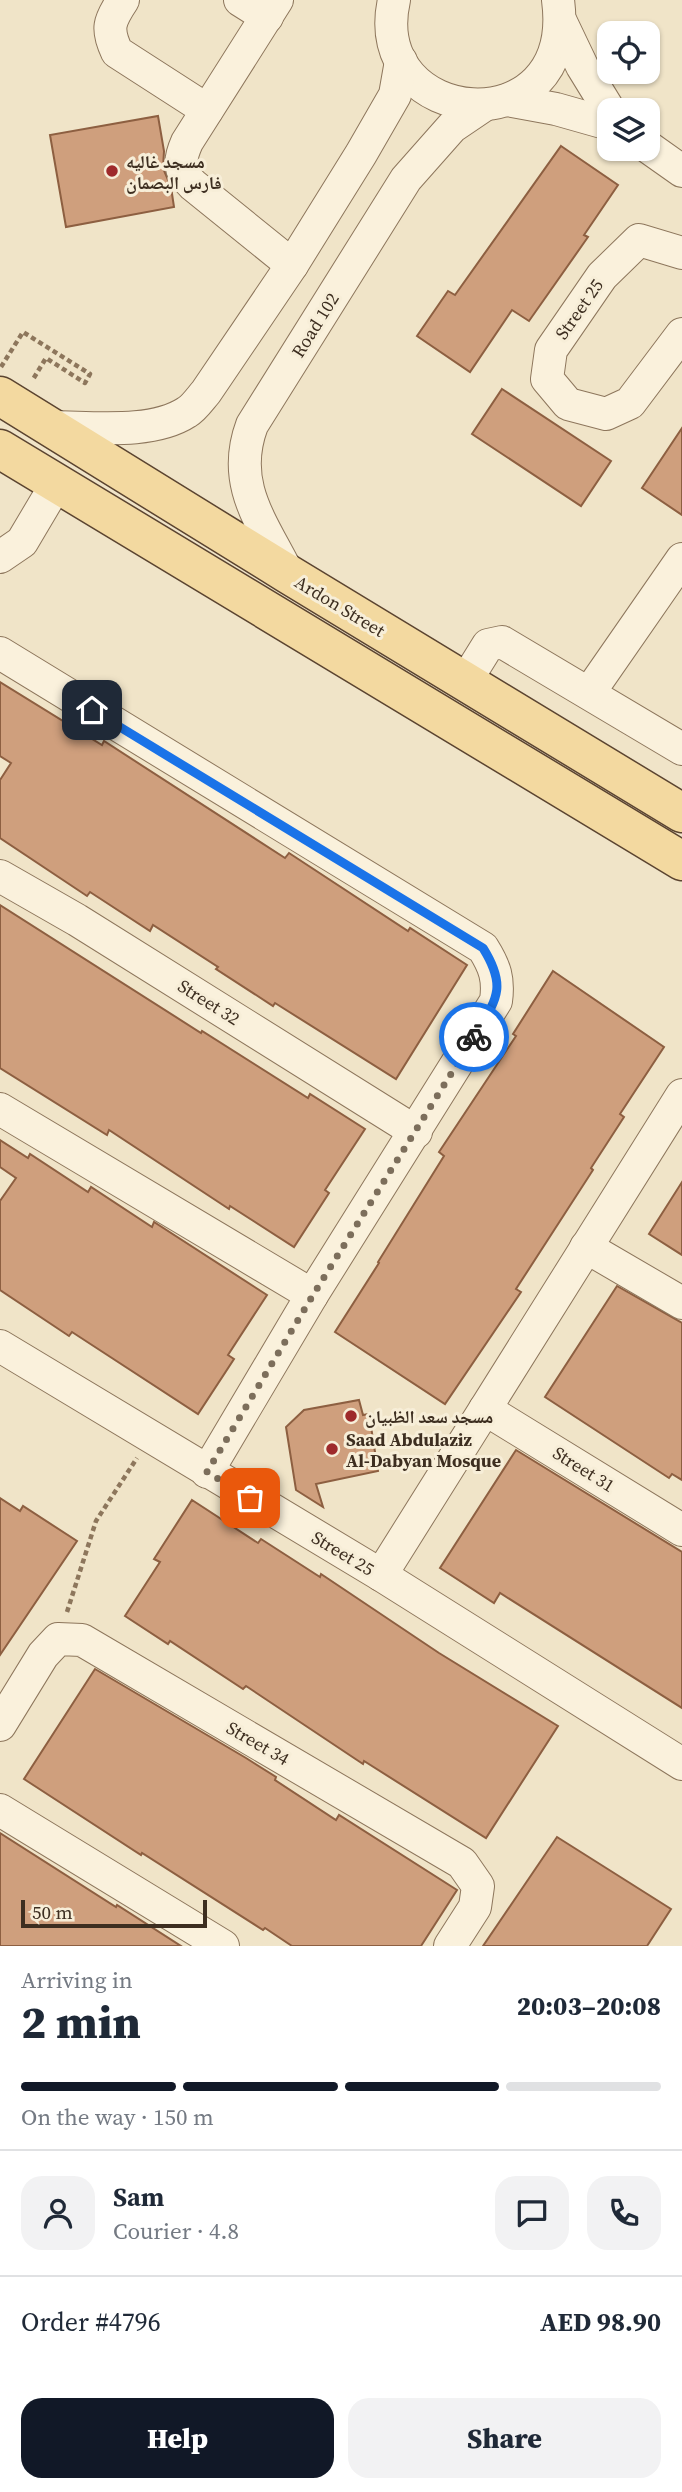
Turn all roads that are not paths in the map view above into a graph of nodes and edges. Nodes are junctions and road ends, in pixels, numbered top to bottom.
1 (123, 0) edge
2 (240, 0) edge
3 (390, 4) edge
4 (272, 8) edge
5 (559, 11) edge
6 (401, 61) junction
7 (602, 98) edge
8 (495, 103) junction
9 (207, 110) junction
10 (597, 121) edge
11 (660, 155) edge
12 (682, 171) edge
13 (682, 252) edge
14 (292, 265) junction
15 (682, 334) edge
16 (0, 397) edge
17 (51, 427) junction
18 (0, 449) edge
19 (57, 483) junction
20 (0, 557) edge
21 (682, 559) edge
22 (288, 574) junction
23 (0, 653) edge
24 (465, 681) junction
25 (589, 693) junction
26 (682, 749) edge
27 (682, 813) edge
28 (682, 862) edge
29 (0, 876) edge
30 (682, 1095) edge
31 (0, 1109) edge
32 (416, 1132) junction
33 (586, 1247) junction
34 (313, 1295) junction
35 (682, 1303) edge
36 (0, 1348) edge
37 (485, 1409) junction
38 (207, 1472) junction
39 (682, 1530) edge
40 (381, 1575) junction
41 (0, 1725) edge
42 (682, 1764) edge
43 (0, 1810) edge
44 (223, 1946) edge
45 (450, 1946) edge

1 - 9 street
2 - 4 street
3 - 6 street
4 - 9 street
5 - 7 street
5 - 8 street, Road 102
6 - 8 street
6 - 14 street
8 - 10 street
8 - 22 street, Road 102
9 - 14 street
11 - 12 street
13 - 15 street, Street 25
14 - 17 street
16 - 17 main road, Ardon Street
17 - 22 main road, Ardon Street
18 - 19 main road
19 - 20 street
19 - 28 main road
21 - 25 street
22 - 24 main road, Ardon Street
23 - 32 street
24 - 25 street
24 - 27 main road, Ardon Street
25 - 26 street
29 - 32 street, Street 32
30 - 33 street
31 - 34 street
32 - 34 street
33 - 35 street
33 - 37 street
34 - 38 street
36 - 38 street, Street 25
37 - 39 street, Street 31
37 - 40 street
38 - 40 street, Street 25
40 - 42 street, Street 25
41 - 45 street, Street 34
43 - 44 street

